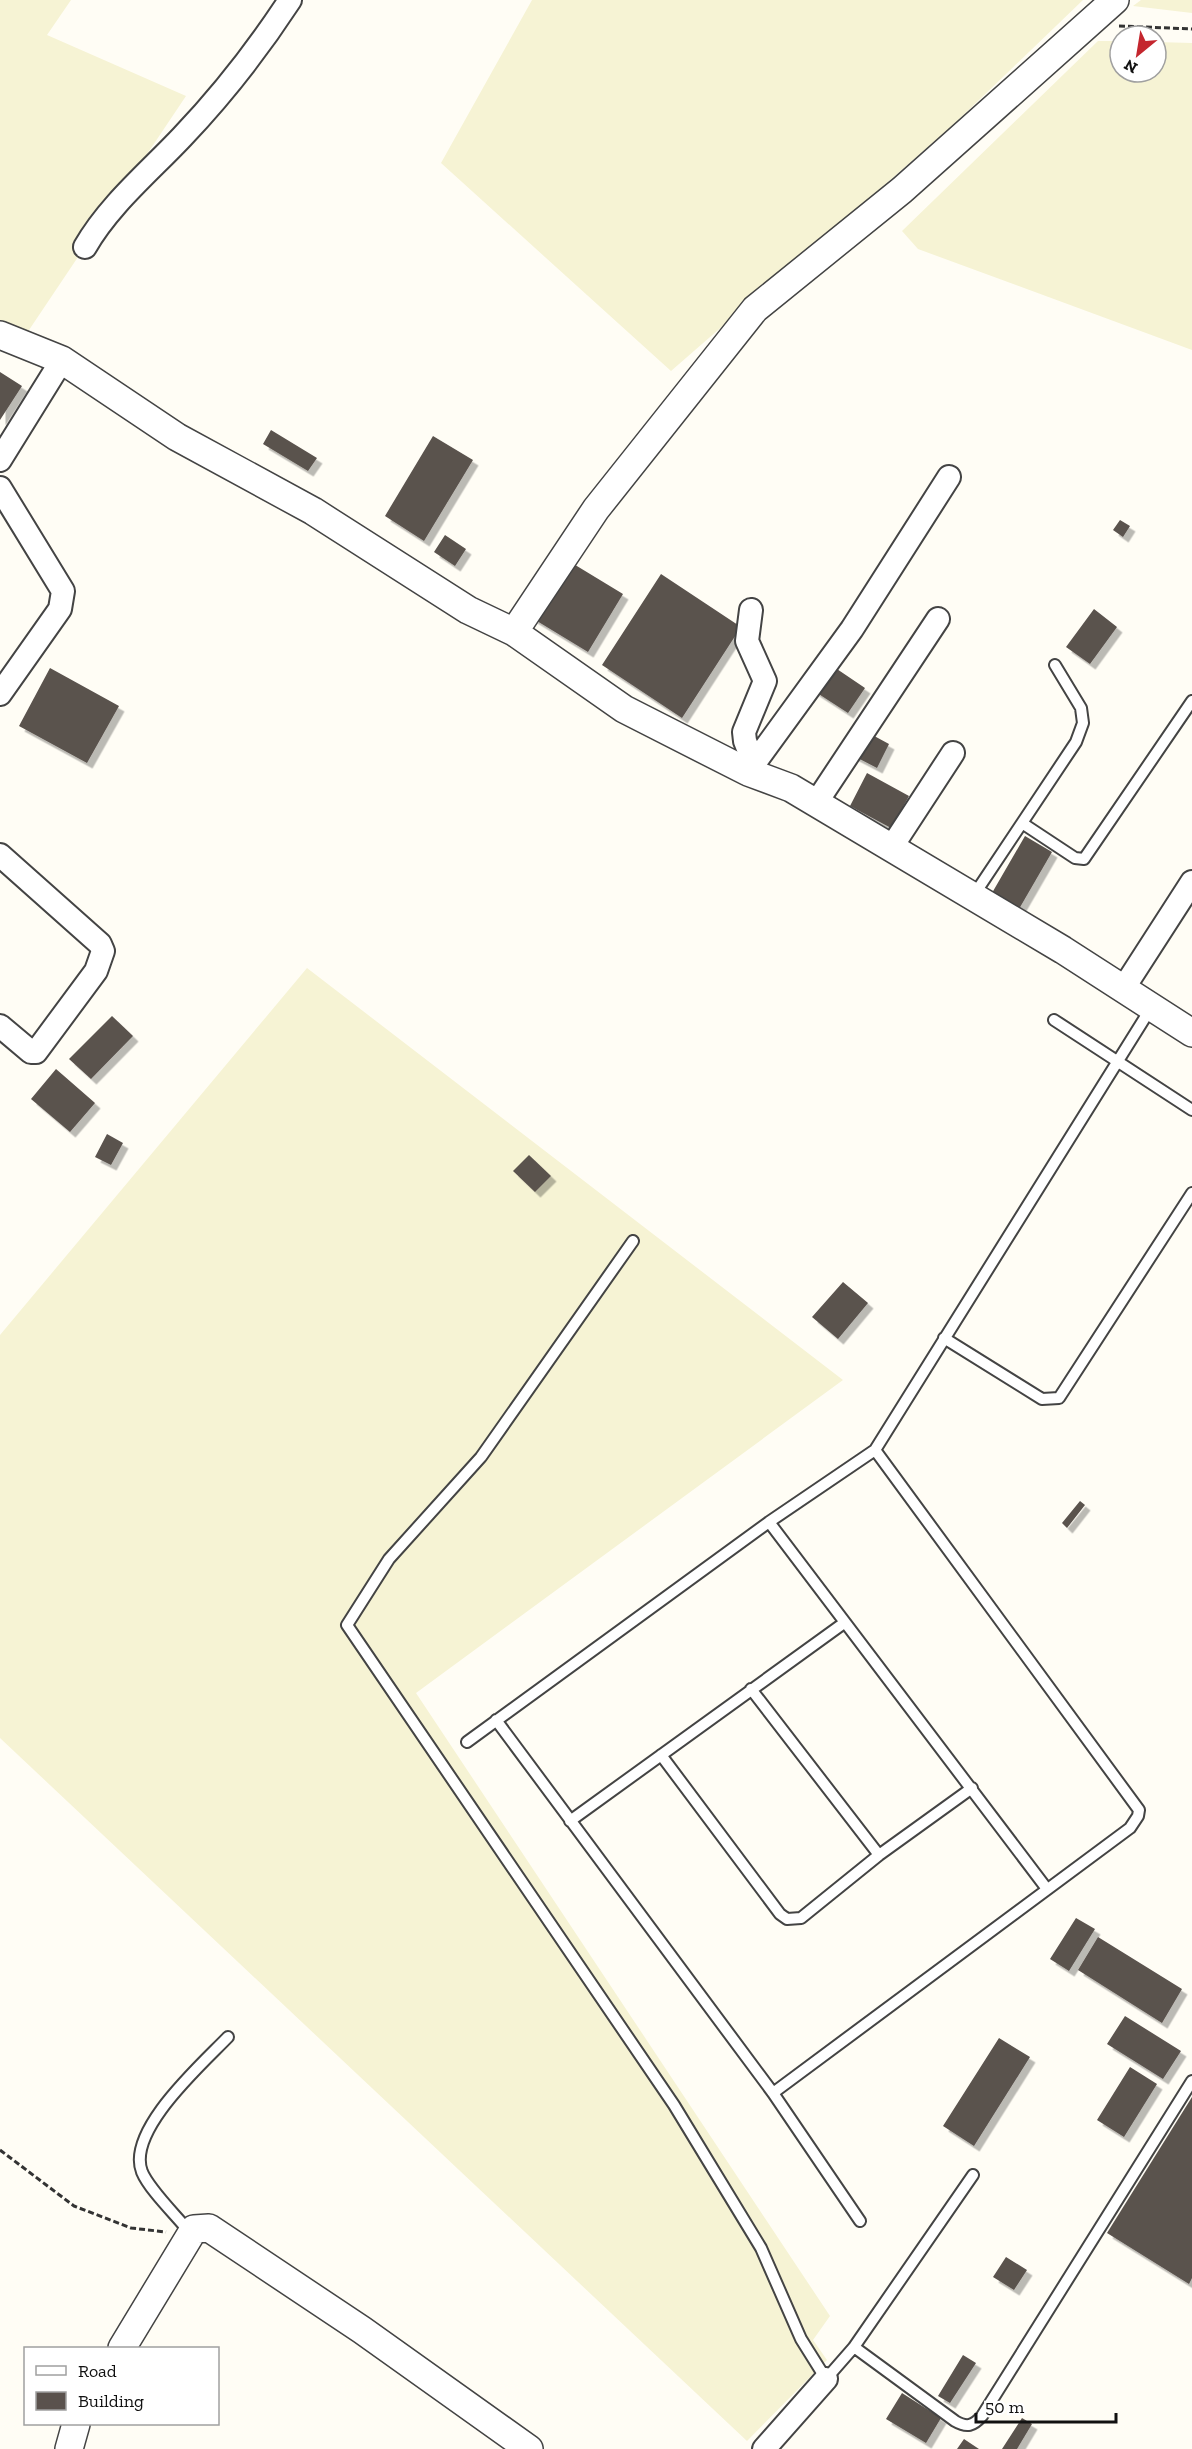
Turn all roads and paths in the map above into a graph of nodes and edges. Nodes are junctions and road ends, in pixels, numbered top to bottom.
1 (290, 0) edge
2 (1116, 0) edge
3 (1089, 25) junction
4 (1192, 29) edge
5 (85, 247) dead end
6 (0, 335) edge
7 (62, 360) junction
8 (0, 460) edge
9 (949, 477) dead end
10 (0, 488) edge
11 (751, 610) dead end
12 (938, 619) dead end
13 (514, 632) junction
14 (1055, 665) dead end
15 (0, 694) edge
16 (1192, 702) edge
17 (953, 753) dead end
18 (751, 768) junction
19 (816, 803) junction
20 (1022, 823) junction
21 (891, 848) junction
22 (0, 855) edge
23 (1192, 882) edge
24 (973, 897) junction
25 (1123, 989) junction
26 (1151, 1007) junction
27 (1054, 1020) dead end
28 (0, 1026) edge
29 (1192, 1034) edge
30 (1116, 1063) junction
31 (1192, 1110) edge
32 (1192, 1193) edge
33 (633, 1241) dead end
34 (944, 1338) junction
35 (875, 1450) junction
36 (769, 1522) junction
37 (844, 1623) junction
38 (751, 1689) junction
39 (496, 1720) junction
40 (467, 1742) dead end
41 (661, 1755) junction
42 (972, 1788) junction
43 (570, 1821) junction
44 (879, 1855) junction
45 (1047, 1889) junction
46 (228, 2037) dead end
47 (1192, 2081) edge
48 (772, 2093) junction
49 (0, 2150) edge
50 (972, 2175) dead end
51 (860, 2222) dead end
52 (192, 2234) junction
53 (854, 2346) junction
54 (123, 2347) edge
55 (826, 2379) junction
56 (76, 2425) edge
57 (69, 2449) edge
58 (529, 2449) edge
59 (764, 2449) edge

1 - 5 street
2 - 3 street
3 - 4 path
3 - 13 street
6 - 7 street
7 - 8 street
7 - 13 street
9 - 18 street
10 - 15 street
11 - 18 street
12 - 19 street
13 - 18 street
14 - 20 lane
16 - 20 lane
17 - 21 street
18 - 19 street
19 - 21 street
20 - 24 lane
21 - 24 street
22 - 28 street
23 - 25 street
24 - 25 street
25 - 26 street
26 - 29 street
26 - 30 lane
27 - 30 lane
30 - 31 lane
30 - 34 lane
32 - 34 lane
33 - 55 lane
34 - 35 lane
35 - 36 lane
35 - 45 lane
36 - 37 lane
36 - 39 lane
37 - 38 lane
37 - 42 lane
38 - 41 lane
38 - 44 lane
39 - 40 lane
39 - 43 lane
41 - 43 lane
41 - 44 lane
42 - 44 lane
42 - 45 lane
43 - 48 lane
45 - 48 lane
46 - 52 lane
47 - 53 lane
48 - 51 lane
49 - 52 path
50 - 53 lane
52 - 54 street
52 - 58 street
53 - 55 lane
55 - 59 street
56 - 57 street

